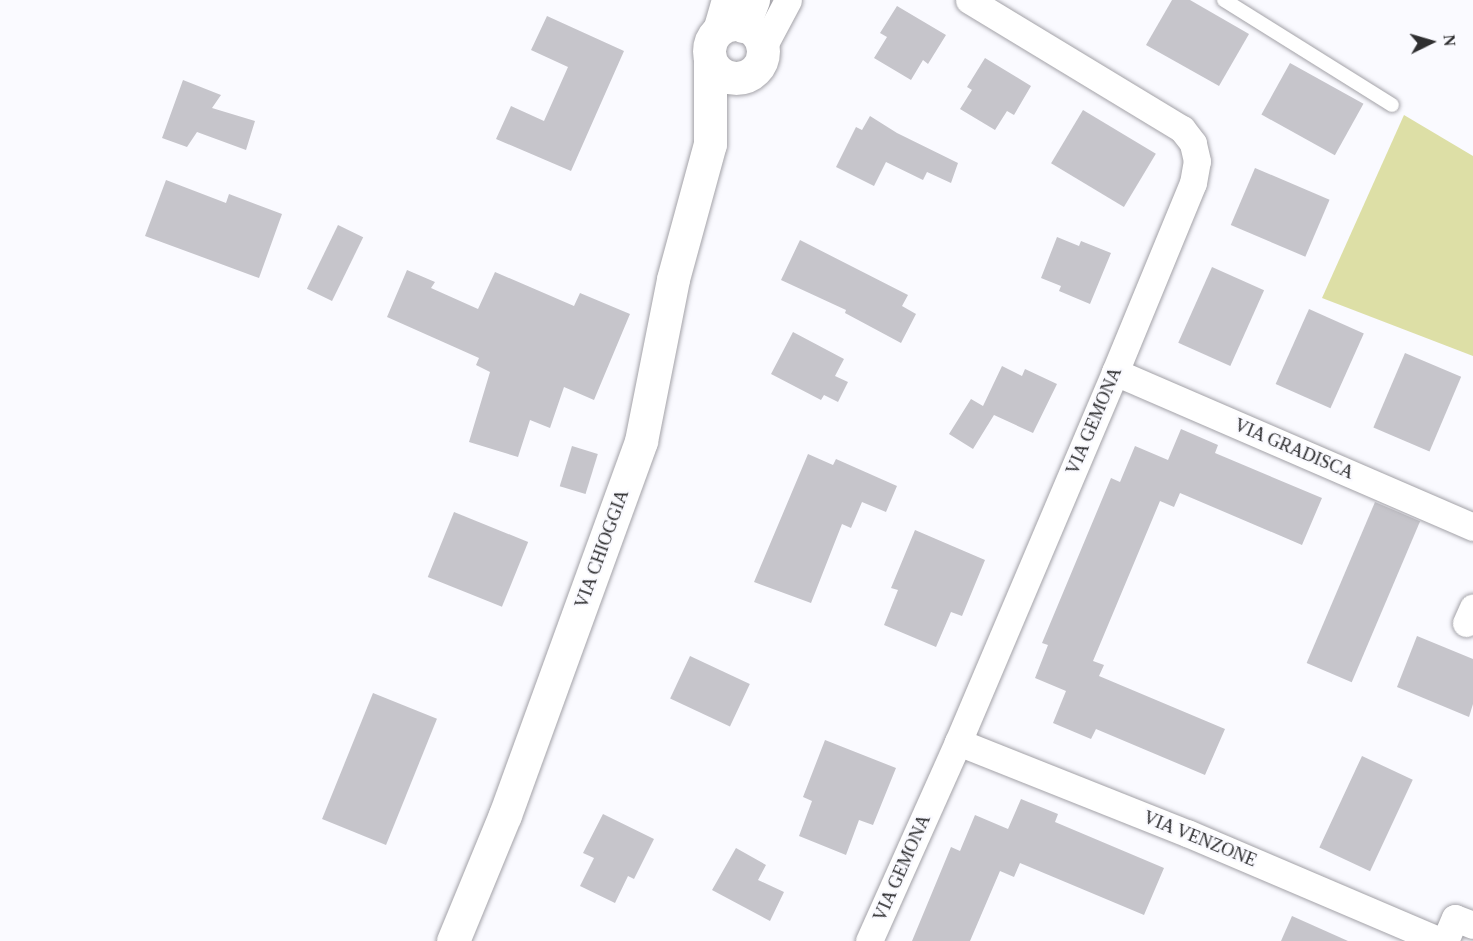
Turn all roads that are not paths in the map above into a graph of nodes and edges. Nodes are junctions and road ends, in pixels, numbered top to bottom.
1 (788, 0) edge
2 (969, 0) edge
3 (1224, 0) edge
4 (737, 35) edge
5 (1392, 105) dead end
6 (1115, 372) junction
7 (1473, 527) edge
8 (958, 742) junction
9 (1473, 926) edge
10 (453, 941) edge
11 (869, 941) edge
12 (1440, 941) edge
13 (1445, 941) edge

1 - 4 street, VIA CHIOGGIA
2 - 6 street, VIA GEMONA
3 - 5 lane
4 - 10 street, VIA CHIOGGIA
6 - 7 street, VIA GRADISCA
6 - 8 street, VIA GEMONA
8 - 11 street, VIA GEMONA
8 - 12 street, VIA VENZONE
9 - 13 street

